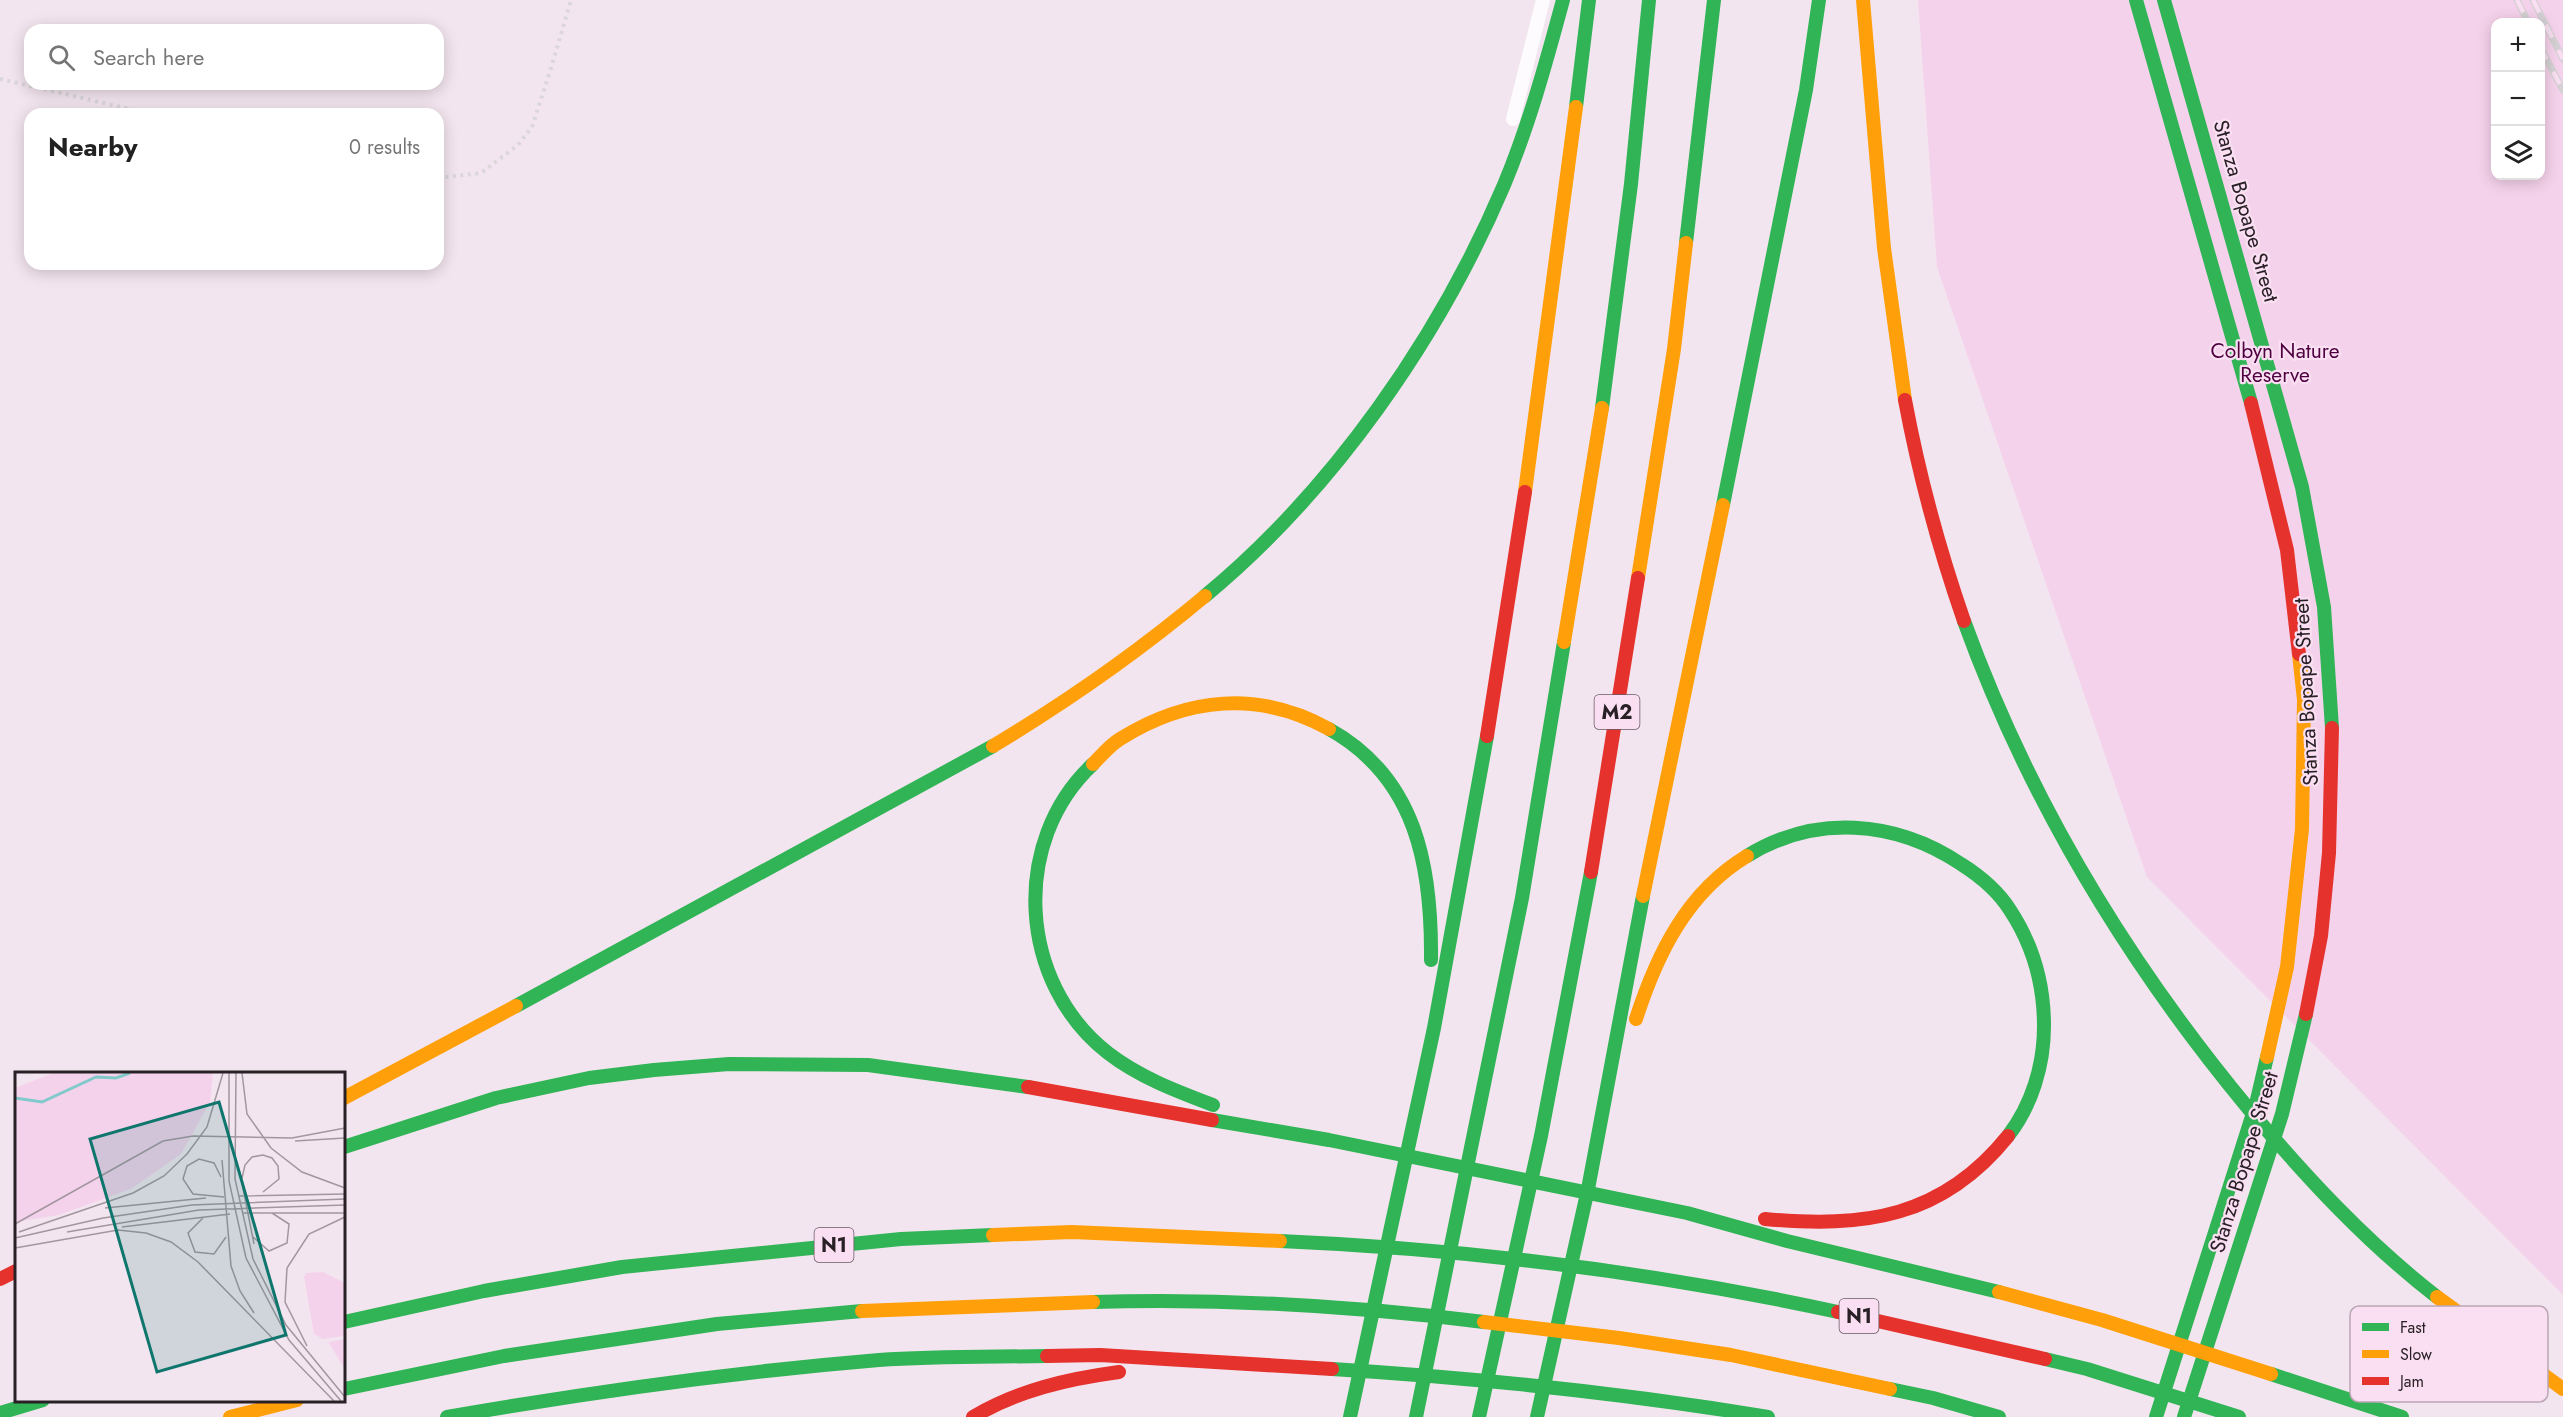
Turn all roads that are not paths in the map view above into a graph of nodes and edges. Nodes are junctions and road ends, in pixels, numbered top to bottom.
1 (1543, 0) edge
2 (1563, 0) edge
3 (1588, 0) edge
4 (1649, 0) edge
5 (1714, 0) edge
6 (1819, 0) edge
7 (1863, 0) edge
8 (2136, 0) edge
9 (2164, 0) edge
10 (1477, 242) junction
11 (345, 1097) edge
12 (1329, 1140) junction
13 (345, 1147) edge
14 (1400, 1184) junction
15 (1588, 1189) junction
16 (1687, 1213) junction
17 (15, 1272) edge
18 (0, 1279) edge
19 (15, 1286) edge
20 (0, 1293) edge
21 (2448, 1306) edge
22 (345, 1322) edge
23 (1276, 1366) junction
24 (1550, 1367) junction
25 (2548, 1378) edge
26 (345, 1389) edge
27 (2563, 1389) edge
28 (2350, 1399) edge
29 (1634, 1400) junction
30 (39, 1402) edge
31 (293, 1402) edge
32 (2359, 1402) edge
33 (0, 1413) edge
34 (230, 1417) edge
35 (447, 1417) edge
36 (973, 1417) edge
37 (1348, 1417) edge
38 (1416, 1417) edge
39 (1479, 1417) edge
40 (1537, 1417) edge
41 (1544, 1417) edge
42 (1696, 1417) edge
43 (1768, 1417) edge
44 (1999, 1417) edge
45 (2156, 1417) edge
46 (2184, 1417) edge
47 (2239, 1417) edge
48 (2402, 1417) edge

1 - 10 lane
2 - 10 main road
3 - 14 main road
4 - 38 main road
5 - 39 main road, M2
6 - 15 main road
7 - 21 main road
8 - 45 main road, Stanza Bopape Street
9 - 46 main road, Stanza Bopape Street
10 - 11 main road
12 - 13 main road
12 - 14 main road
12 - 16 main road
14 - 37 main road
15 - 16 main road
15 - 24 main road
16 - 28 main road
17 - 18 main road
19 - 20 main road
22 - 47 main road, N1
23 - 29 main road
23 - 35 main road
23 - 36 main road
24 - 40 main road
24 - 41 main road
25 - 27 main road
26 - 44 main road
29 - 42 main road
29 - 43 main road
30 - 33 main road
31 - 34 main road
32 - 48 main road

